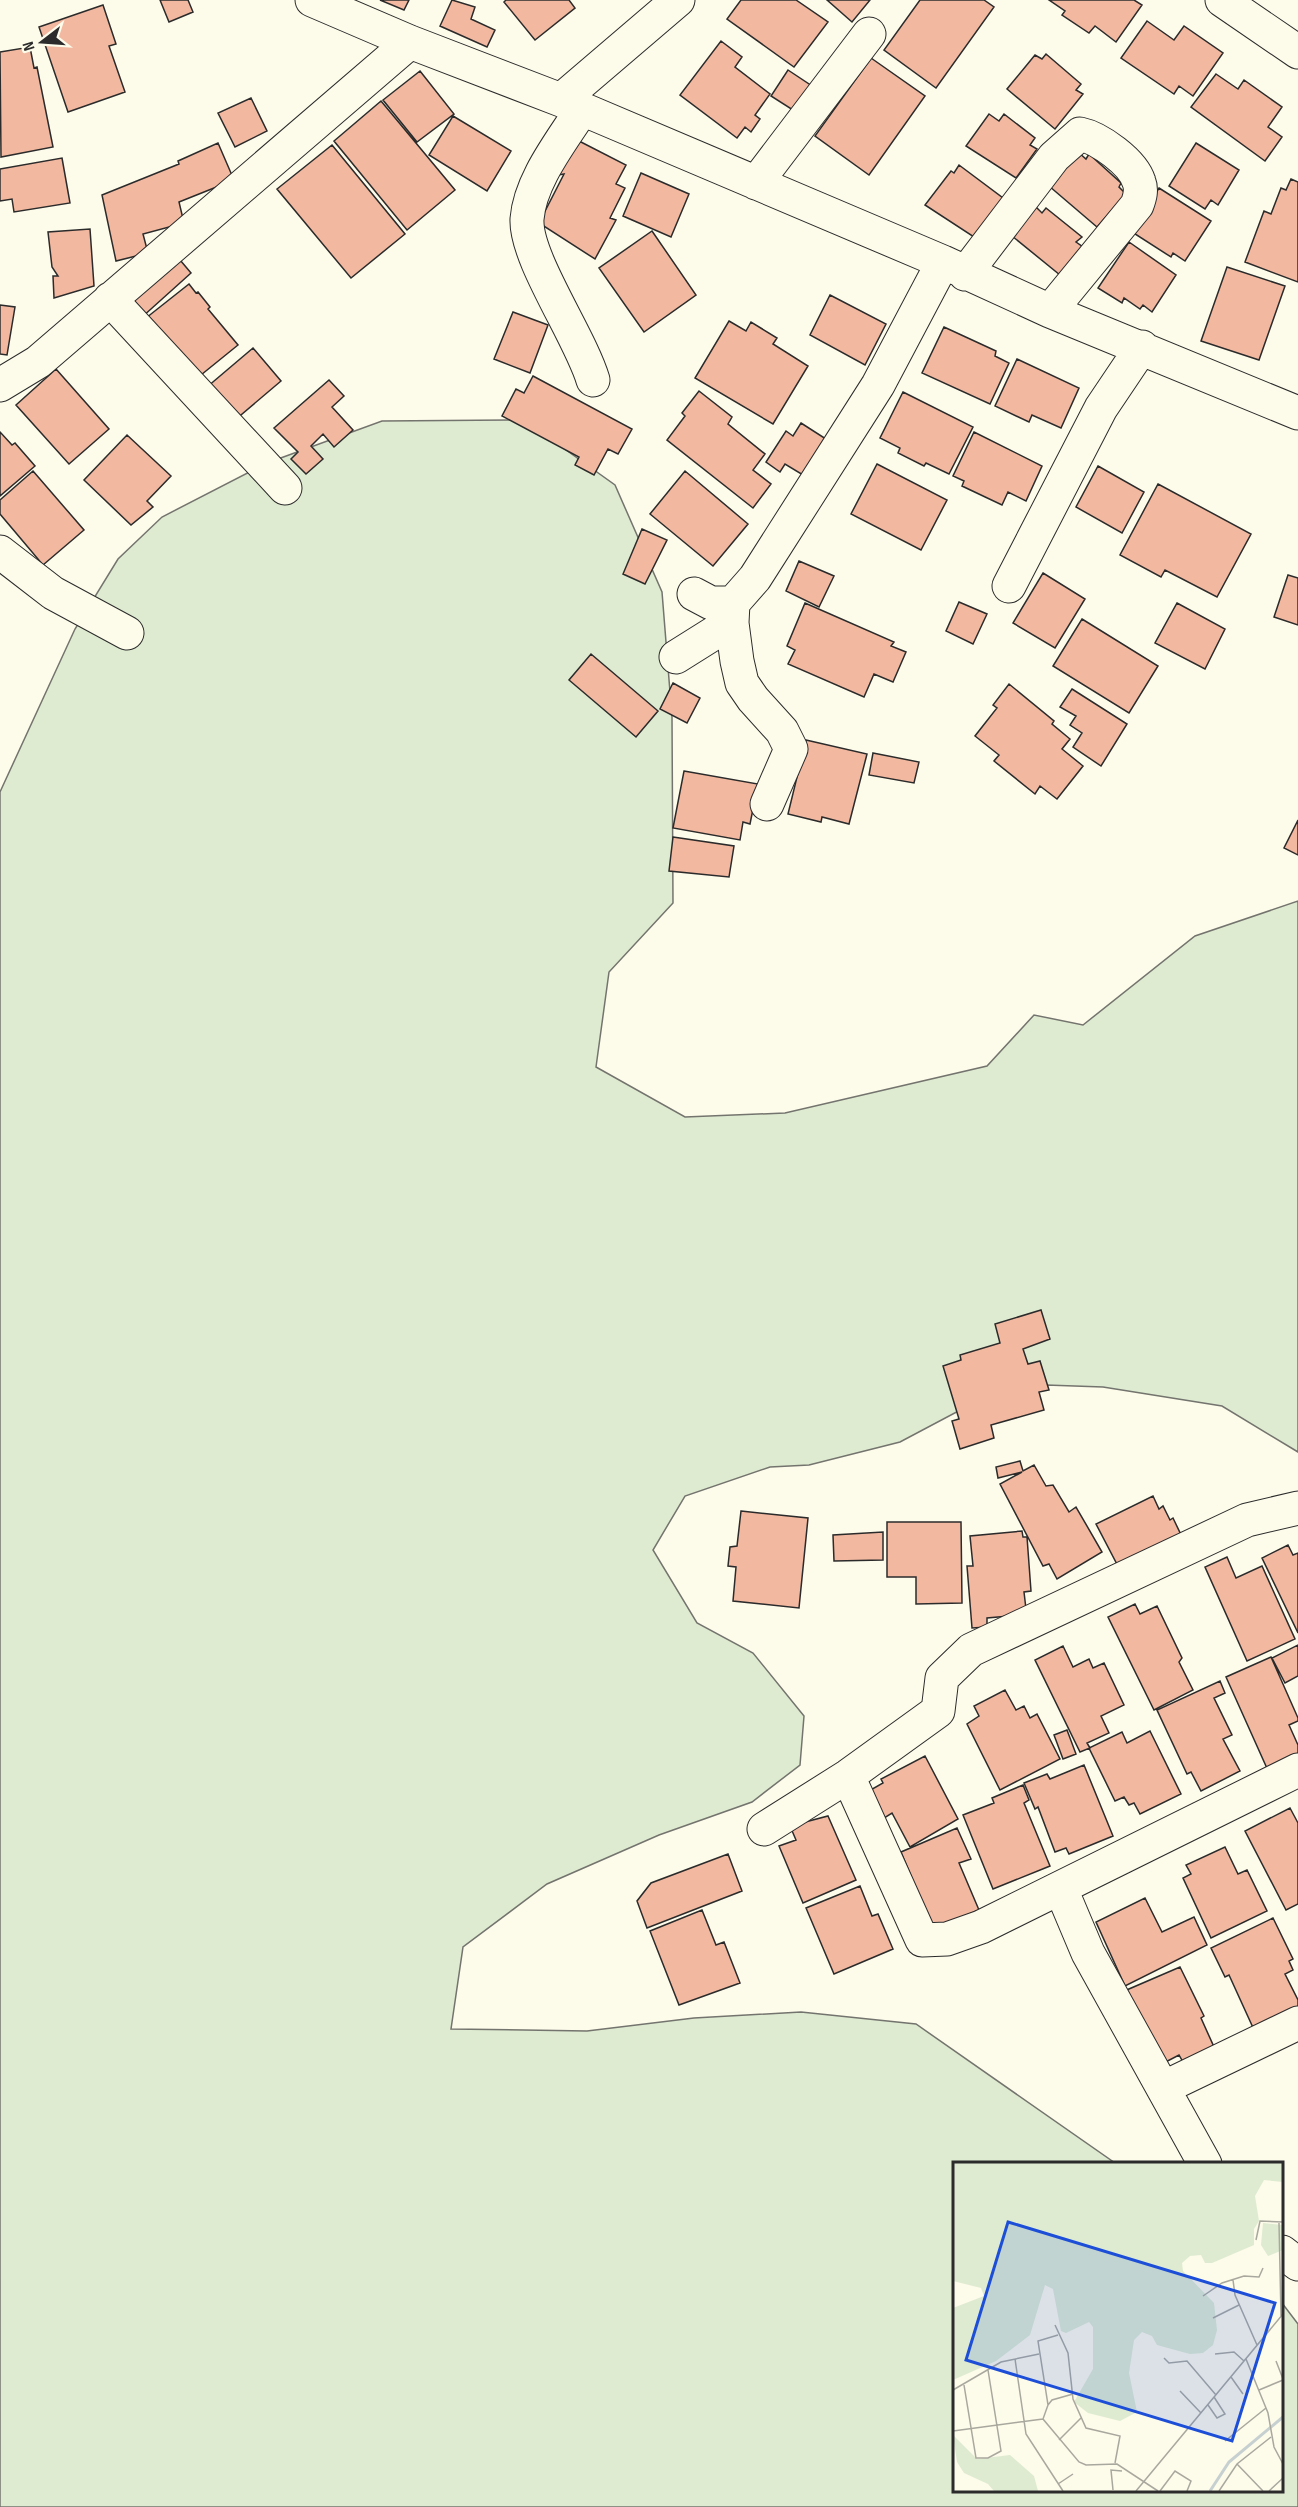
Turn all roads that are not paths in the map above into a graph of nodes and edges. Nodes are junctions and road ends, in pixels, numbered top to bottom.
1 (312, 0) edge
2 (678, 0) edge
3 (1222, 0) edge
4 (869, 33) dead end
5 (410, 42) junction
6 (1298, 52) edge
7 (571, 104) junction
8 (756, 183) junction
9 (954, 268) junction
10 (110, 299) junction
11 (1050, 310) junction
12 (1142, 347) junction
13 (593, 380) dead end
14 (0, 385) edge
15 (1298, 413) edge
16 (285, 488) dead end
17 (0, 552) edge
18 (1009, 586) dead end
19 (694, 594) dead end
20 (733, 603) junction
21 (127, 633) dead end
22 (676, 657) dead end
23 (767, 804) dead end
24 (1298, 1508) edge
25 (1298, 1770) edge
26 (848, 1776) junction
27 (764, 1829) dead end
28 (1060, 1889) junction
29 (1298, 2023) edge
30 (1163, 2088) junction
31 (1204, 2162) edge
32 (1283, 2253) edge
33 (1298, 2264) edge

1 - 5 street
2 - 7 street
3 - 6 street
4 - 8 street
5 - 7 street
5 - 10 street
7 - 8 street
7 - 13 street
8 - 9 street
9 - 11 street
9 - 11 street
9 - 20 street
10 - 14 street
10 - 16 street
11 - 12 street
12 - 15 street
12 - 18 street
17 - 21 street
19 - 20 street
20 - 22 street
20 - 23 street
24 - 26 street
25 - 28 street
26 - 27 street
26 - 28 street
28 - 30 street
29 - 30 street
30 - 31 street
32 - 33 street

